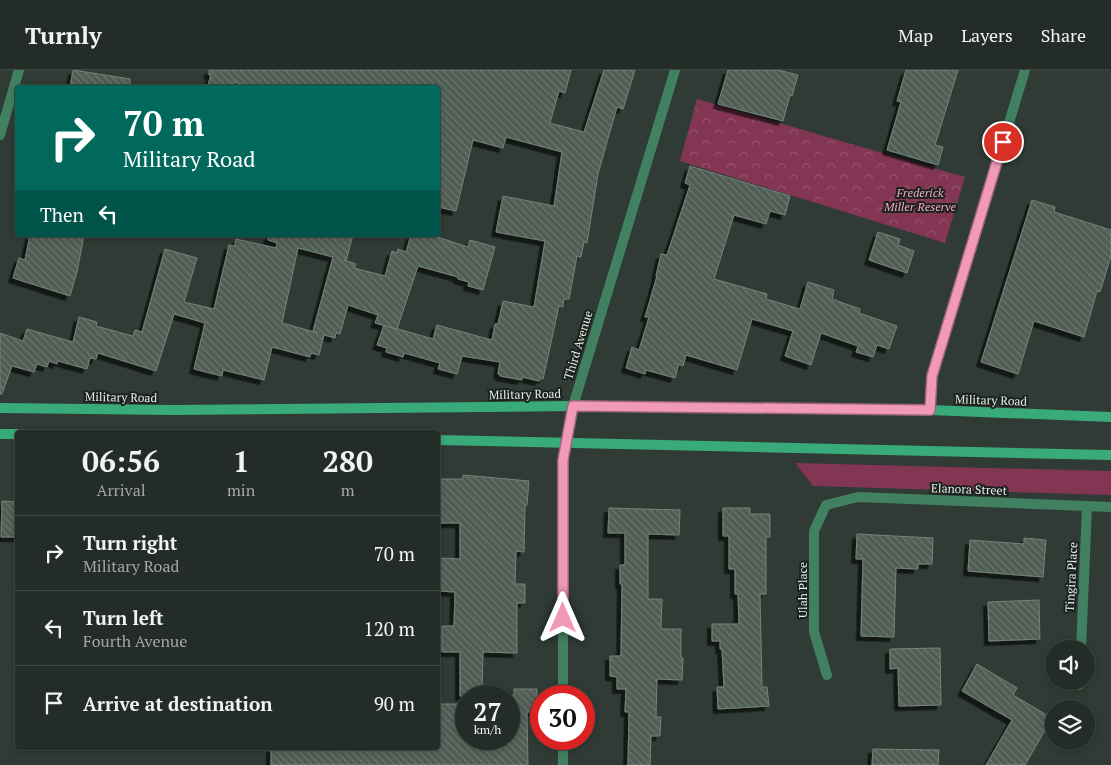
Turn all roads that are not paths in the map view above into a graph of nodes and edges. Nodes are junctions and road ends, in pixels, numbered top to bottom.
1 (19, 70) edge
2 (675, 70) edge
3 (1024, 70) edge
4 (0, 135) edge
5 (573, 406) junction
6 (0, 408) edge
7 (930, 410) junction
8 (1111, 417) edge
9 (0, 434) edge
10 (15, 434) edge
11 (440, 440) edge
12 (567, 442) junction
13 (1111, 455) edge
14 (826, 505) joint
15 (1087, 507) junction
16 (1111, 507) edge
17 (1080, 640) edge
18 (826, 675) dead end
19 (563, 685) edge
20 (563, 750) edge
21 (563, 765) edge

1 - 4 street
2 - 5 street, Third Avenue
3 - 7 street
5 - 6 main road, Military Road
5 - 7 main road, Military Road
5 - 12 street, Third Avenue
7 - 8 main road, Military Road
9 - 10 main road
11 - 12 main road
12 - 13 main road
12 - 19 street, Third Avenue
14 - 15 street, Elanora Street
14 - 18 street, Ulah Place
15 - 16 street, Elanora Street
15 - 17 street, Tingira Place
20 - 21 street

